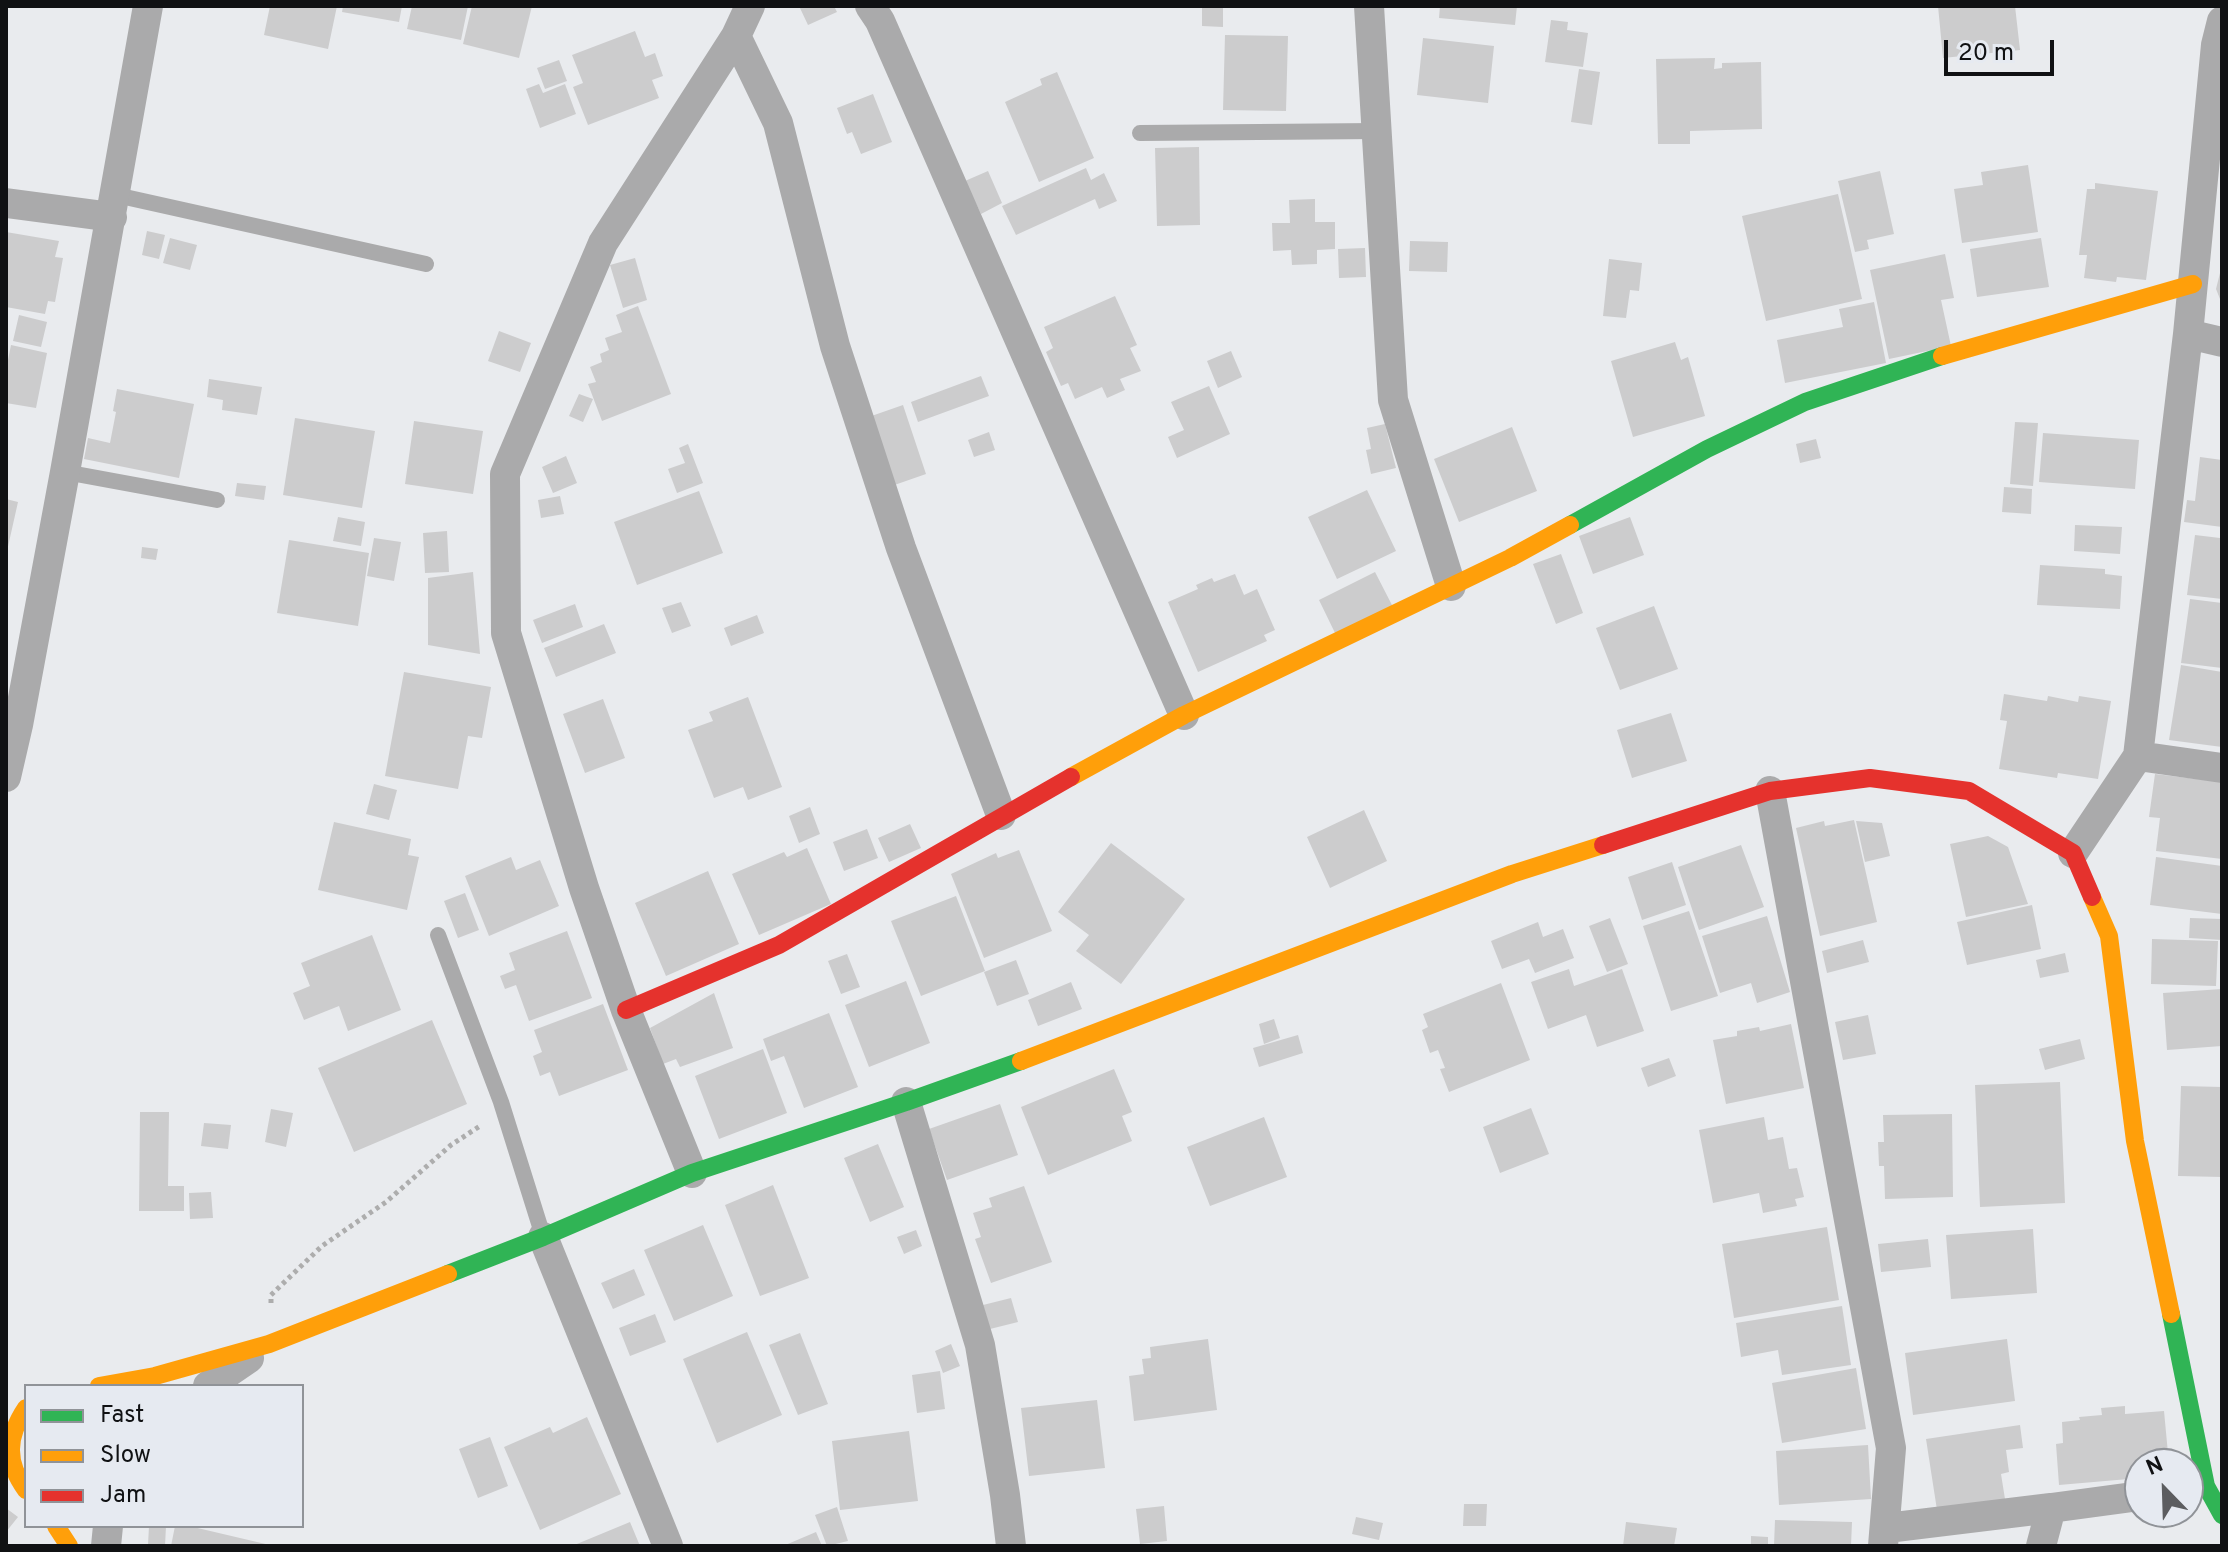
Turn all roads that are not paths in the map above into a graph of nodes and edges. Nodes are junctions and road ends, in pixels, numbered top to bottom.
1 (148, 6) edge
2 (750, 6) edge
3 (870, 6) edge
4 (1369, 6) edge
5 (2222, 21) edge
6 (736, 36) junction
7 (1377, 131) junction
8 (1140, 133) dead end
9 (6, 203) edge
10 (114, 206) junction
11 (426, 264) dead end
12 (2193, 284) junction
13 (2188, 334) junction
14 (2222, 342) edge
15 (65, 472) junction
16 (217, 500) dead end
17 (1451, 586) junction
18 (1184, 715) junction
19 (2138, 756) junction
20 (2222, 768) edge
21 (6, 777) edge
22 (1770, 791) junction
23 (1001, 815) junction
24 (2073, 853) junction
25 (438, 935) dead end
26 (626, 1010) junction
27 (906, 1102) junction
28 (692, 1173) junction
29 (543, 1237) junction
30 (269, 1344) junction
31 (110, 1384) edge
32 (211, 1384) edge
33 (24, 1411) edge
34 (2190, 1448) edge
35 (16, 1478) edge
36 (2204, 1496) edge
37 (2124, 1498) edge
38 (2051, 1508) junction
39 (2222, 1515) edge
40 (57, 1528) edge
41 (1885, 1537) edge
42 (69, 1546) edge
43 (668, 1546) edge
44 (1011, 1546) edge
45 (2041, 1546) edge

1 - 10 street
2 - 6 street
3 - 18 street
4 - 7 street
5 - 12 street
6 - 23 street
6 - 26 street
7 - 8 lane
7 - 17 street
9 - 10 street
10 - 11 lane
10 - 15 street
12 - 13 street
12 - 17 street
13 - 14 street
13 - 19 street
15 - 16 lane
15 - 21 street
17 - 18 street
18 - 23 street
19 - 20 street
19 - 24 street
22 - 24 street
22 - 27 street
22 - 41 street
23 - 26 street
24 - 34 street
25 - 29 lane
26 - 28 street
27 - 28 street
27 - 44 street
28 - 29 street
29 - 30 street
29 - 43 street
30 - 31 street
30 - 32 street
33 - 35 street
36 - 39 street
37 - 38 street
38 - 41 street
38 - 45 street
40 - 42 street

